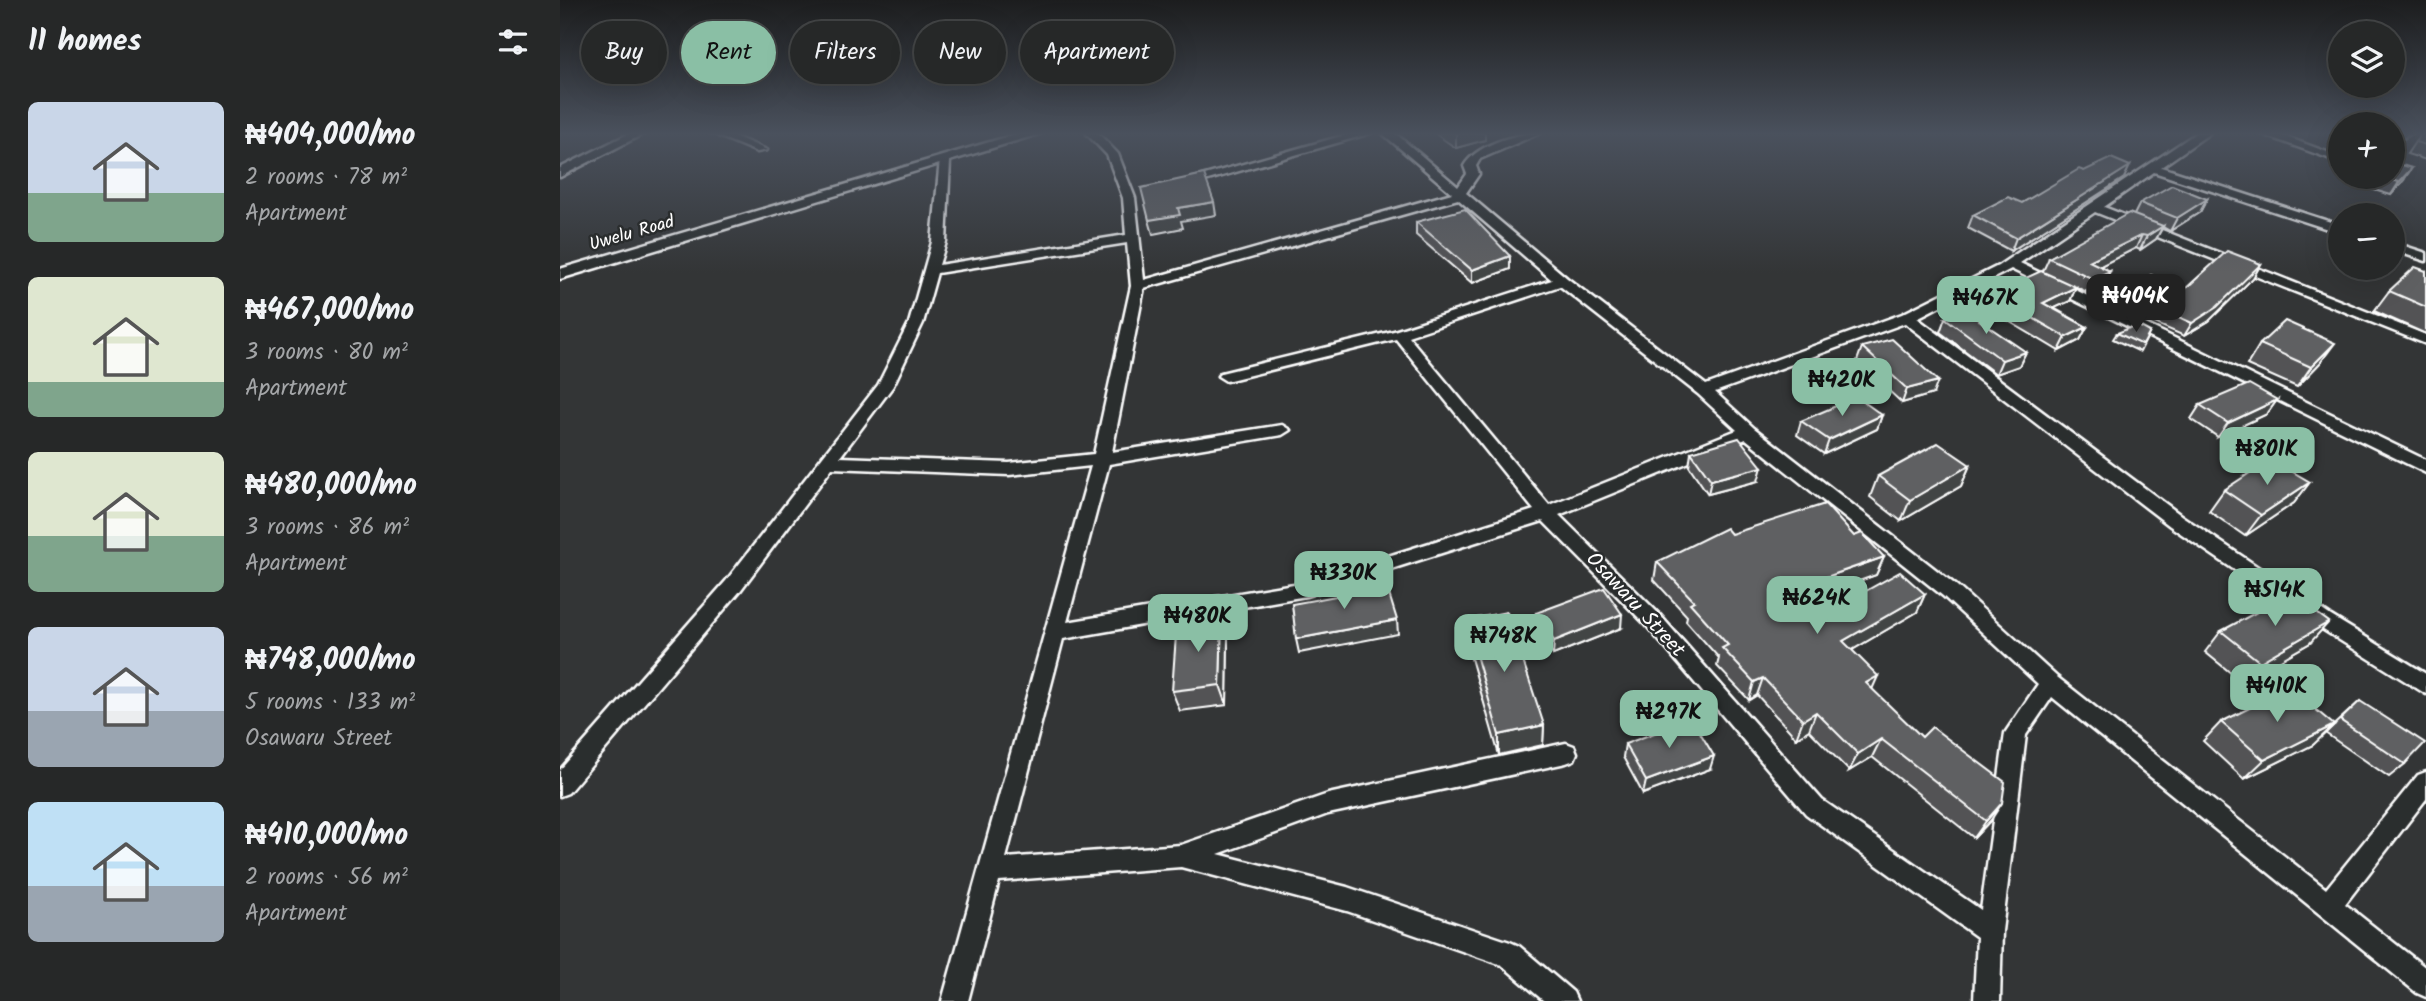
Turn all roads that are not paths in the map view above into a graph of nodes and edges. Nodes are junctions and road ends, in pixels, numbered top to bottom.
1 (880, 180) edge
2 (943, 180) edge
3 (1126, 180) edge
4 (1195, 180) edge
5 (1441, 180) edge
6 (1469, 180) edge
7 (2136, 180) edge
8 (2188, 180) edge
9 (1169, 187) edge
10 (1459, 195) junction
11 (2096, 208) junction
12 (2328, 225) edge
13 (1133, 238) junction
14 (2405, 250) edge
15 (2426, 257) edge
16 (2011, 264) junction
17 (932, 270) junction
18 (560, 274) edge
19 (1562, 281) junction
20 (1138, 286) junction
21 (1907, 317) junction
22 (1399, 334) junction
23 (2426, 340) edge
24 (1226, 376) dead end
25 (1704, 391) junction
26 (1282, 430) dead end
27 (1748, 432) junction
28 (1102, 459) junction
29 (825, 462) junction
30 (2426, 467) edge
31 (1546, 513) junction
32 (1055, 632) junction
33 (2050, 683) junction
34 (2426, 685) edge
35 (1566, 753) dead end
36 (2426, 782) edge
37 (560, 786) edge
38 (1181, 856) junction
39 (993, 870) junction
40 (2329, 905) junction
41 (1990, 931) junction
42 (2426, 984) edge
43 (955, 1001) edge
44 (1564, 1001) edge
45 (1987, 1001) edge

1 - 18 street, Uwelu Road
2 - 17 street
3 - 13 street
4 - 9 street
5 - 10 street
6 - 10 street
7 - 11 street
8 - 12 street
10 - 19 street
10 - 20 street
11 - 16 street
11 - 23 street
13 - 17 street
13 - 20 street
14 - 15 street
16 - 21 street
16 - 30 street
17 - 29 street
19 - 22 street
19 - 25 street
20 - 28 street
21 - 25 street
21 - 34 street
22 - 24 street
22 - 31 street, Osawaru Street
25 - 27 street
26 - 28 street
27 - 31 street
27 - 33 street
28 - 29 street
28 - 32 street
29 - 37 street
31 - 32 street
31 - 41 street, Osawaru Street
32 - 39 street
33 - 40 street
33 - 41 street
35 - 38 street
36 - 40 street
38 - 39 street
38 - 44 street
39 - 43 street
40 - 42 street
41 - 45 street

